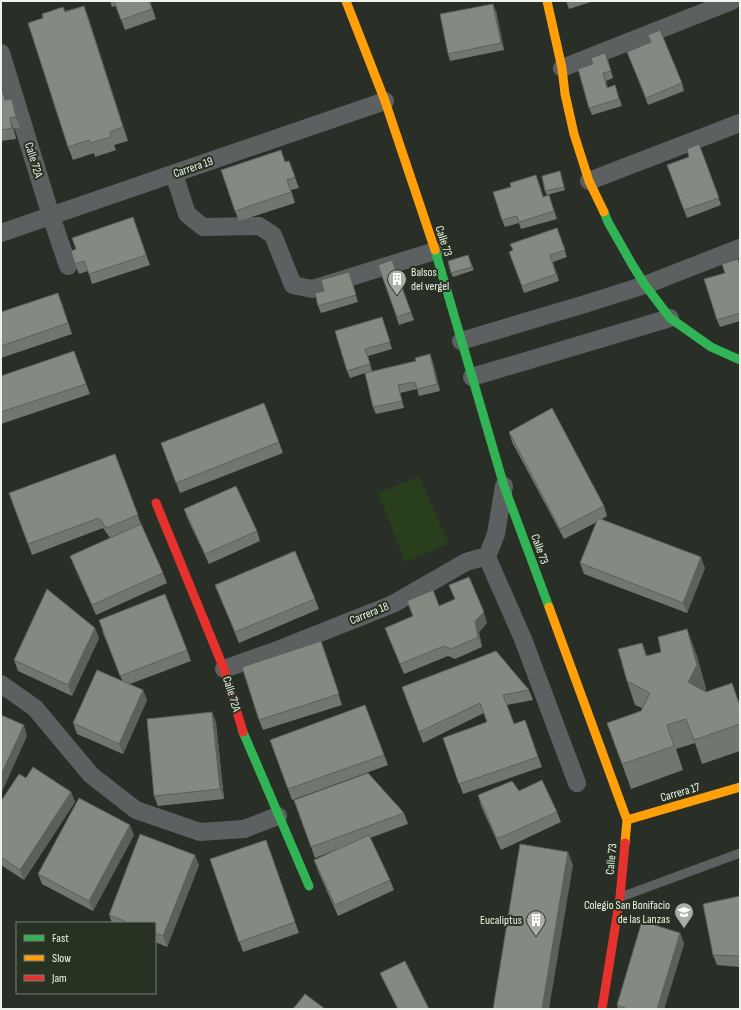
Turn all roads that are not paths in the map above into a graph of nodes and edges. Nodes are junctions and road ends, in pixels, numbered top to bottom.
1 (346, 1) edge
2 (547, 1) edge
3 (732, 1) edge
4 (1, 53) edge
5 (562, 68) junction
6 (385, 101) junction
7 (740, 123) edge
8 (174, 174) junction
9 (589, 181) junction
10 (51, 216) junction
11 (1, 233) edge
12 (740, 248) edge
13 (435, 251) junction
14 (68, 266) dead end
15 (645, 285) junction
16 (670, 318) junction
17 (461, 340) junction
18 (740, 360) edge
19 (472, 377) junction
20 (504, 486) junction
21 (156, 503) dead end
22 (487, 557) junction
23 (224, 669) junction
24 (1, 684) edge
25 (577, 784) dead end
26 (740, 788) edge
27 (278, 816) junction
28 (627, 820) junction
29 (740, 853) edge
30 (309, 886) dead end
31 (620, 897) junction
32 (602, 1009) edge

1 - 6 street, Calle 73
2 - 5 street
3 - 5 street
4 - 10 street, Calle 72A
5 - 9 street
6 - 8 street, Carrera 19
6 - 13 street, Calle 73
7 - 9 street
8 - 10 street, Carrera 19
8 - 13 street
9 - 15 street
10 - 11 street, Carrera 19
10 - 14 street, Calle 72A
12 - 15 street
13 - 17 street, Calle 73
15 - 16 street
15 - 17 street
16 - 18 street
16 - 19 street
17 - 19 street, Calle 73
19 - 20 street, Calle 73
20 - 22 street
20 - 28 street, Calle 73
21 - 23 street, Calle 72A
22 - 23 street, Carrera 18
22 - 25 street
23 - 27 street, Calle 72A
24 - 27 street
26 - 28 street, Carrera 17
27 - 30 street, Calle 72A
28 - 31 street, Calle 73
29 - 31 lane
31 - 32 street, Calle 73

